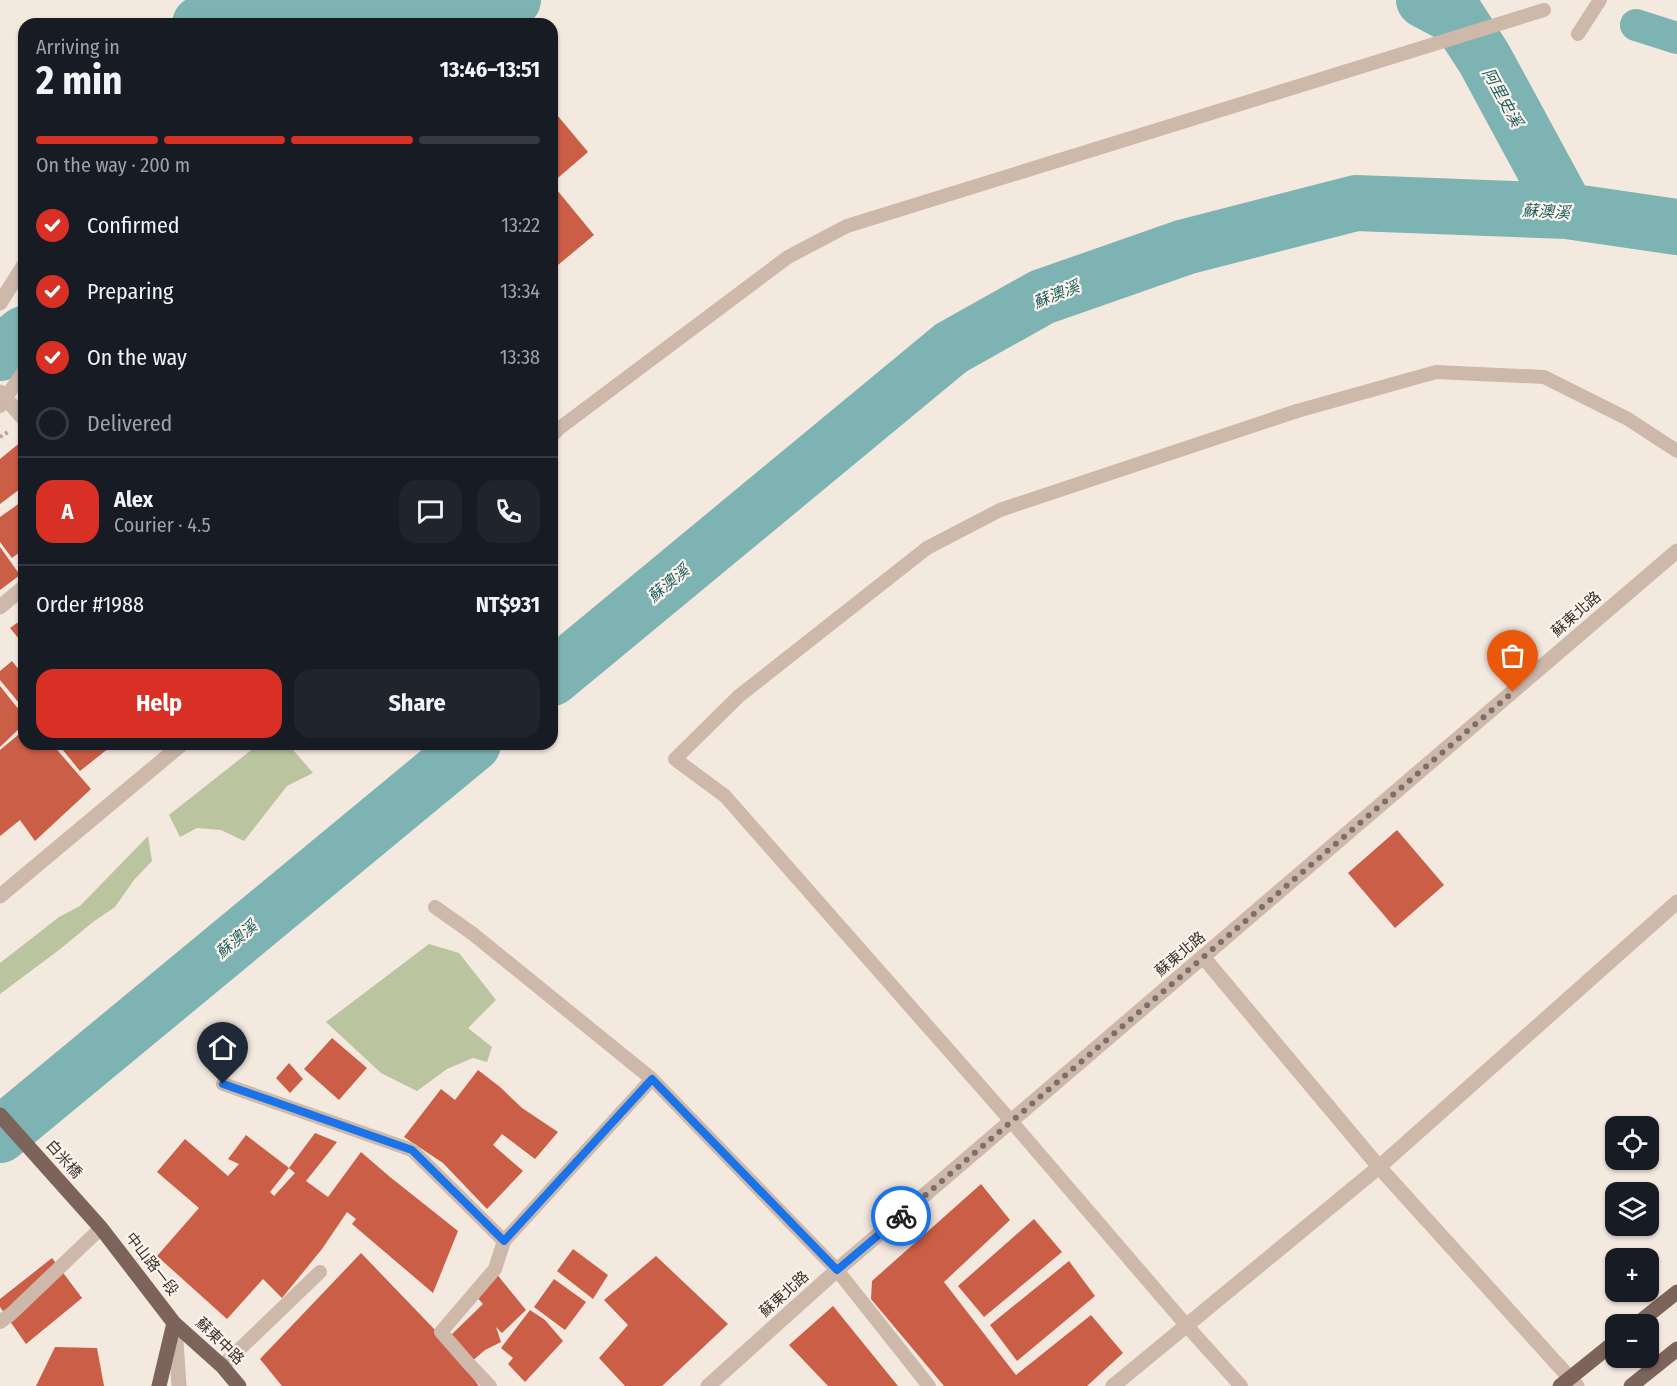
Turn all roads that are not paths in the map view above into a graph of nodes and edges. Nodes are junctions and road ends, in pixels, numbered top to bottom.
1 (1530, 0) edge
2 (1600, 0) edge
3 (1578, 34) dead end
4 (18, 274) edge
5 (0, 303) edge
6 (18, 379) edge
7 (1, 400) edge
8 (18, 414) edge
9 (558, 427) edge
10 (1677, 451) edge
11 (1677, 551) edge
12 (18, 592) edge
13 (0, 607) edge
14 (175, 750) edge
15 (0, 896) edge
16 (1677, 902) edge
17 (435, 907) dead end
18 (1204, 958) junction
19 (652, 1079) junction
20 (223, 1084) dead end
21 (0, 1115) edge
22 (1011, 1121) junction
23 (1379, 1167) junction
24 (101, 1228) junction
25 (504, 1241) junction
26 (837, 1270) junction
27 (321, 1272) dead end
28 (1677, 1292) edge
29 (1649, 1314) edge
30 (0, 1322) edge
31 (174, 1323) junction
32 (1186, 1325) junction
33 (1677, 1349) edge
34 (1605, 1351) edge
35 (222, 1366) junction
36 (1569, 1383) edge
37 (159, 1386) edge
38 (179, 1386) edge
39 (239, 1386) edge
40 (490, 1386) edge
41 (708, 1386) edge
42 (929, 1386) edge
43 (1113, 1386) edge
44 (1241, 1386) edge
45 (1631, 1386) edge

1 - 9 lane
2 - 3 lane
4 - 5 street
6 - 7 lane
7 - 8 street
10 - 22 lane
11 - 18 street, 蘇東北路
12 - 13 street
14 - 15 street
16 - 23 street
17 - 19 lane
18 - 22 street, 蘇東北路
18 - 23 street
19 - 25 lane
19 - 26 lane
20 - 25 lane
21 - 24 main road, 白米橋
22 - 26 street, 蘇東北路
22 - 32 lane
23 - 32 street
23 - 36 street
24 - 30 lane
24 - 31 main road, 中山路一段
25 - 40 lane
26 - 41 street, 蘇東北路
26 - 42 lane
27 - 35 lane
28 - 29 main road
31 - 35 main road, 蘇東中路
31 - 37 main road
31 - 38 street
32 - 43 street
32 - 44 lane
33 - 45 main road
34 - 36 main road
35 - 39 main road, 蘇東中路

